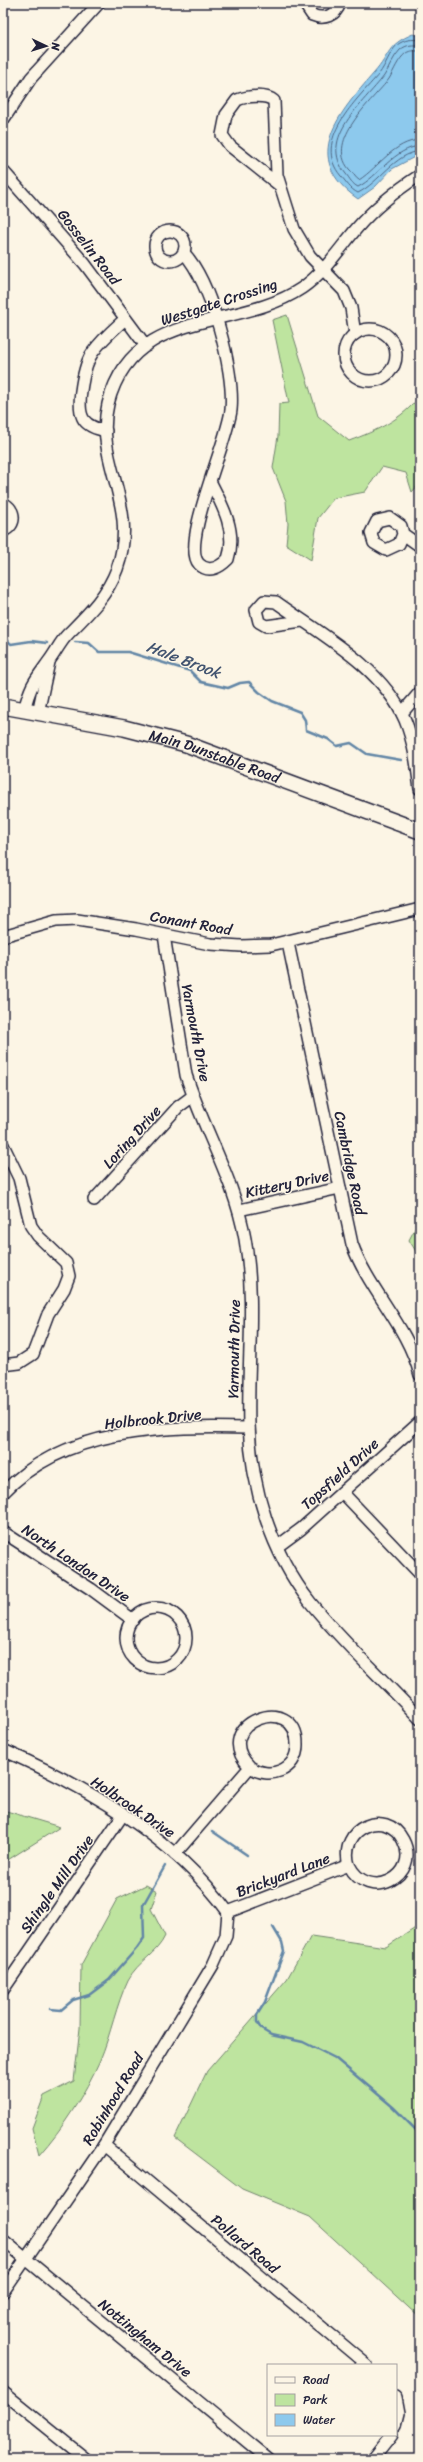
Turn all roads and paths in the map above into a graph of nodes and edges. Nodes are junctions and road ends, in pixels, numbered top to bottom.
1 (99, 3) edge
2 (304, 3) edge
3 (340, 3) edge
4 (3, 120) edge
5 (3, 171) edge
6 (420, 175) edge
7 (279, 185) junction
8 (184, 253) dead end
9 (323, 269) junction
10 (125, 318) junction
11 (215, 318) junction
12 (355, 334) junction
13 (146, 346) junction
14 (106, 431) junction
15 (211, 483) junction
16 (3, 503) edge
17 (3, 531) edge
18 (403, 534) dead end
19 (420, 546) edge
20 (302, 621) dead end
21 (420, 692) edge
22 (3, 706) edge
23 (31, 711) junction
24 (402, 713) junction
25 (420, 789) edge
26 (420, 831) edge
27 (420, 909) edge
28 (164, 934) junction
29 (3, 936) edge
30 (288, 942) junction
31 (193, 1096) junction
32 (3, 1145) edge
33 (340, 1188) junction
34 (94, 1200) dead end
35 (239, 1210) junction
36 (3, 1365) edge
37 (420, 1375) edge
38 (420, 1422) edge
39 (249, 1428) junction
40 (342, 1492) junction
41 (3, 1493) edge
42 (3, 1532) edge
43 (278, 1546) junction
44 (420, 1574) edge
45 (133, 1620) junction
46 (420, 1719) edge
47 (3, 1750) edge
48 (250, 1767) junction
49 (122, 1816) junction
50 (175, 1854) junction
51 (349, 1865) junction
52 (228, 1912) junction
53 (3, 1990) edge
54 (104, 2145) junction
55 (3, 2240) edge
56 (26, 2259) junction
57 (3, 2292) edge
58 (366, 2364) edge
59 (3, 2392) edge
60 (397, 2402) edge
61 (397, 2421) edge
62 (391, 2436) edge
63 (86, 2459) edge
64 (268, 2459) edge
65 (373, 2459) edge

1 - 4 street
2 - 3 street
5 - 10 street, Gosselin Road
6 - 9 street, Westgate Crossing
7 - 7 street
7 - 9 street
8 - 11 street
9 - 11 street, Westgate Crossing
9 - 12 street
10 - 13 street, Gosselin Road
10 - 14 street
11 - 13 street, Westgate Crossing
11 - 15 street
12 - 12 street
13 - 14 street, Westgate Crossing
14 - 23 street, Westgate Crossing
15 - 15 street
16 - 17 street
18 - 19 street
20 - 24 street
21 - 24 street
22 - 23 main road, Main Dunstable Road
23 - 26 main road, Main Dunstable Road
24 - 25 street
27 - 30 street, Conant Road
28 - 29 street, Conant Road
28 - 30 street, Conant Road
28 - 31 street, Yarmouth Drive
30 - 33 street, Cambridge Road
31 - 34 street, Loring Drive
31 - 35 street, Yarmouth Drive
32 - 36 street
33 - 35 street, Kittery Drive
33 - 37 street, Cambridge Road
35 - 39 street, Yarmouth Drive
38 - 40 street, Topsfield Drive
39 - 41 street, Holbrook Drive
39 - 43 street, Yarmouth Drive
40 - 43 street, Topsfield Drive
40 - 44 street
42 - 45 street, North London Drive
43 - 46 street, Yarmouth Drive
45 - 45 street, North London Drive
47 - 49 street, Holbrook Drive
48 - 48 street
48 - 50 street
49 - 50 street, Holbrook Drive
49 - 53 street, Shingle Mill Drive
50 - 52 street, Holbrook Drive
51 - 51 street, Brickyard Lane
51 - 52 street, Brickyard Lane
52 - 54 street, Robinhood Road
54 - 56 street, Robinhood Road
54 - 58 street, Pollard Road
55 - 56 street, Nottingham Drive
56 - 57 street, Robinhood Road
56 - 64 street, Nottingham Drive
59 - 63 street
60 - 61 street
62 - 65 street

